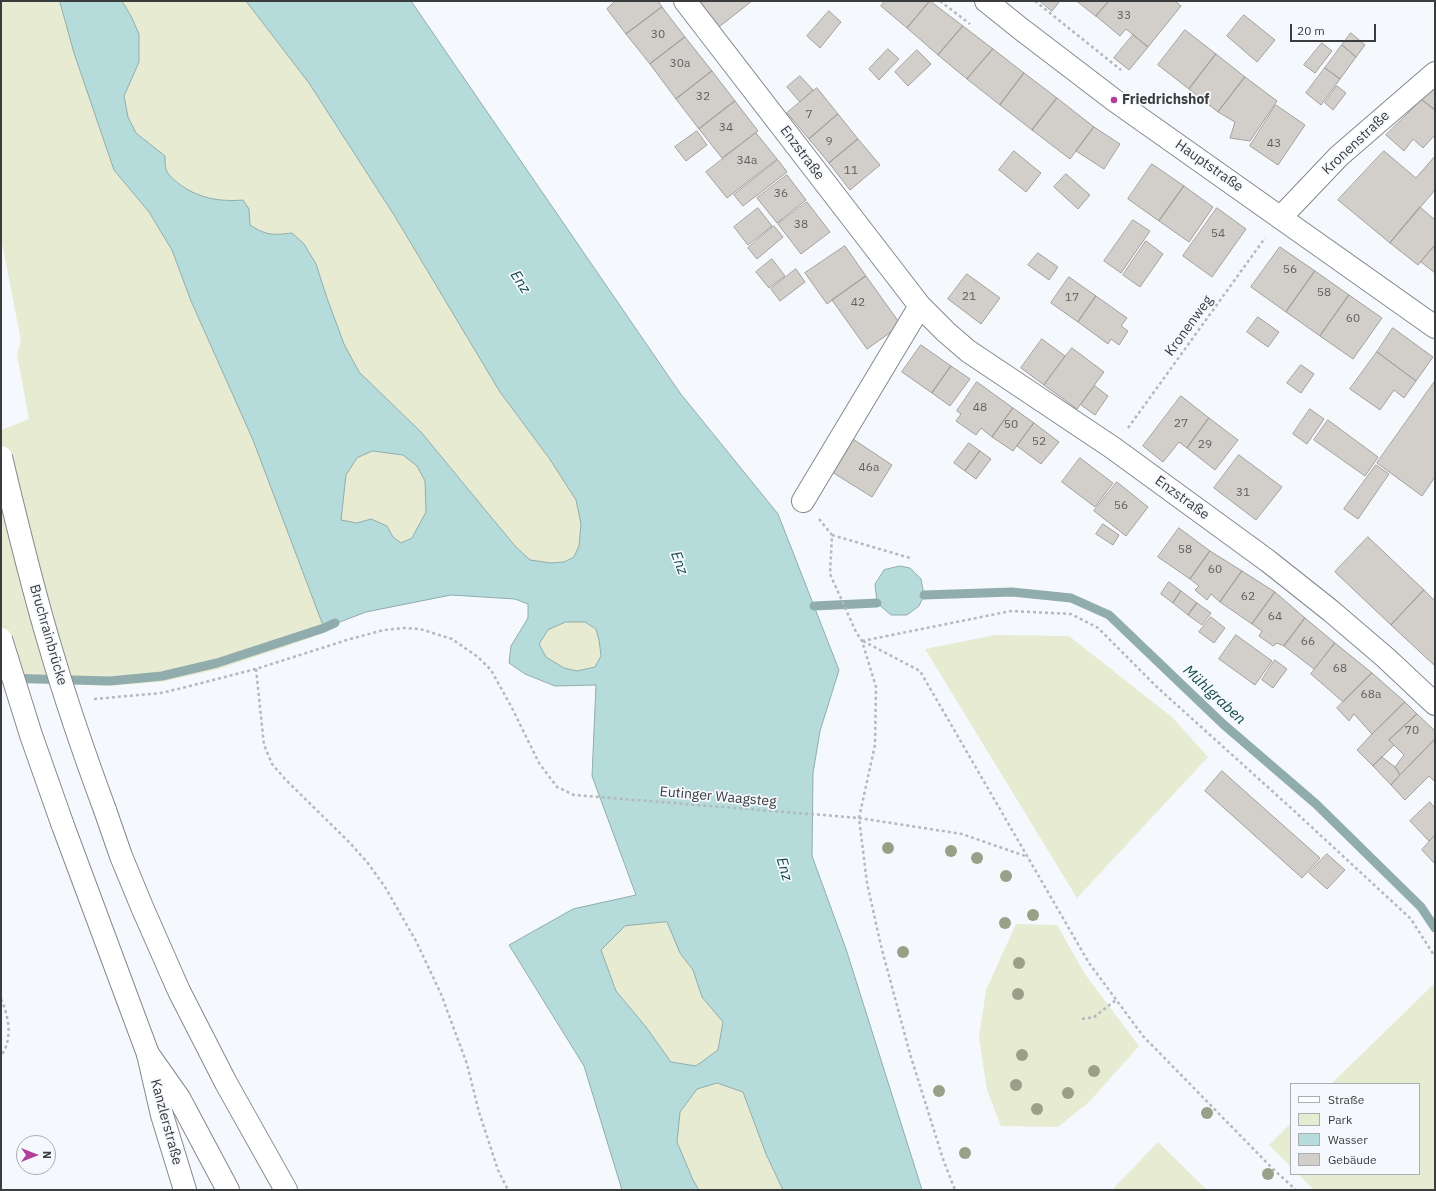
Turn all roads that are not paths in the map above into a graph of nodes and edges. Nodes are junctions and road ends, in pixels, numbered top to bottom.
1 (685, 1) edge
2 (986, 1) edge
3 (1435, 73) edge
4 (1281, 217) junction
5 (920, 306) junction
6 (1435, 327) edge
7 (1, 457) edge
8 (803, 501) road end
9 (1, 639) edge
10 (1435, 704) edge
11 (148, 1054) junction
12 (185, 1190) edge
13 (228, 1190) edge
14 (286, 1190) edge

1 - 5 street, Enzstraße
2 - 4 street, Hauptstraße
3 - 4 street, Kronenstraße
4 - 6 street, Hauptstraße
5 - 8 street
5 - 10 street, Enzstraße
7 - 14 street, Bruchrainbrücke, bridge
9 - 11 street, bridge
11 - 12 street, Kanzlerstraße
11 - 13 street

